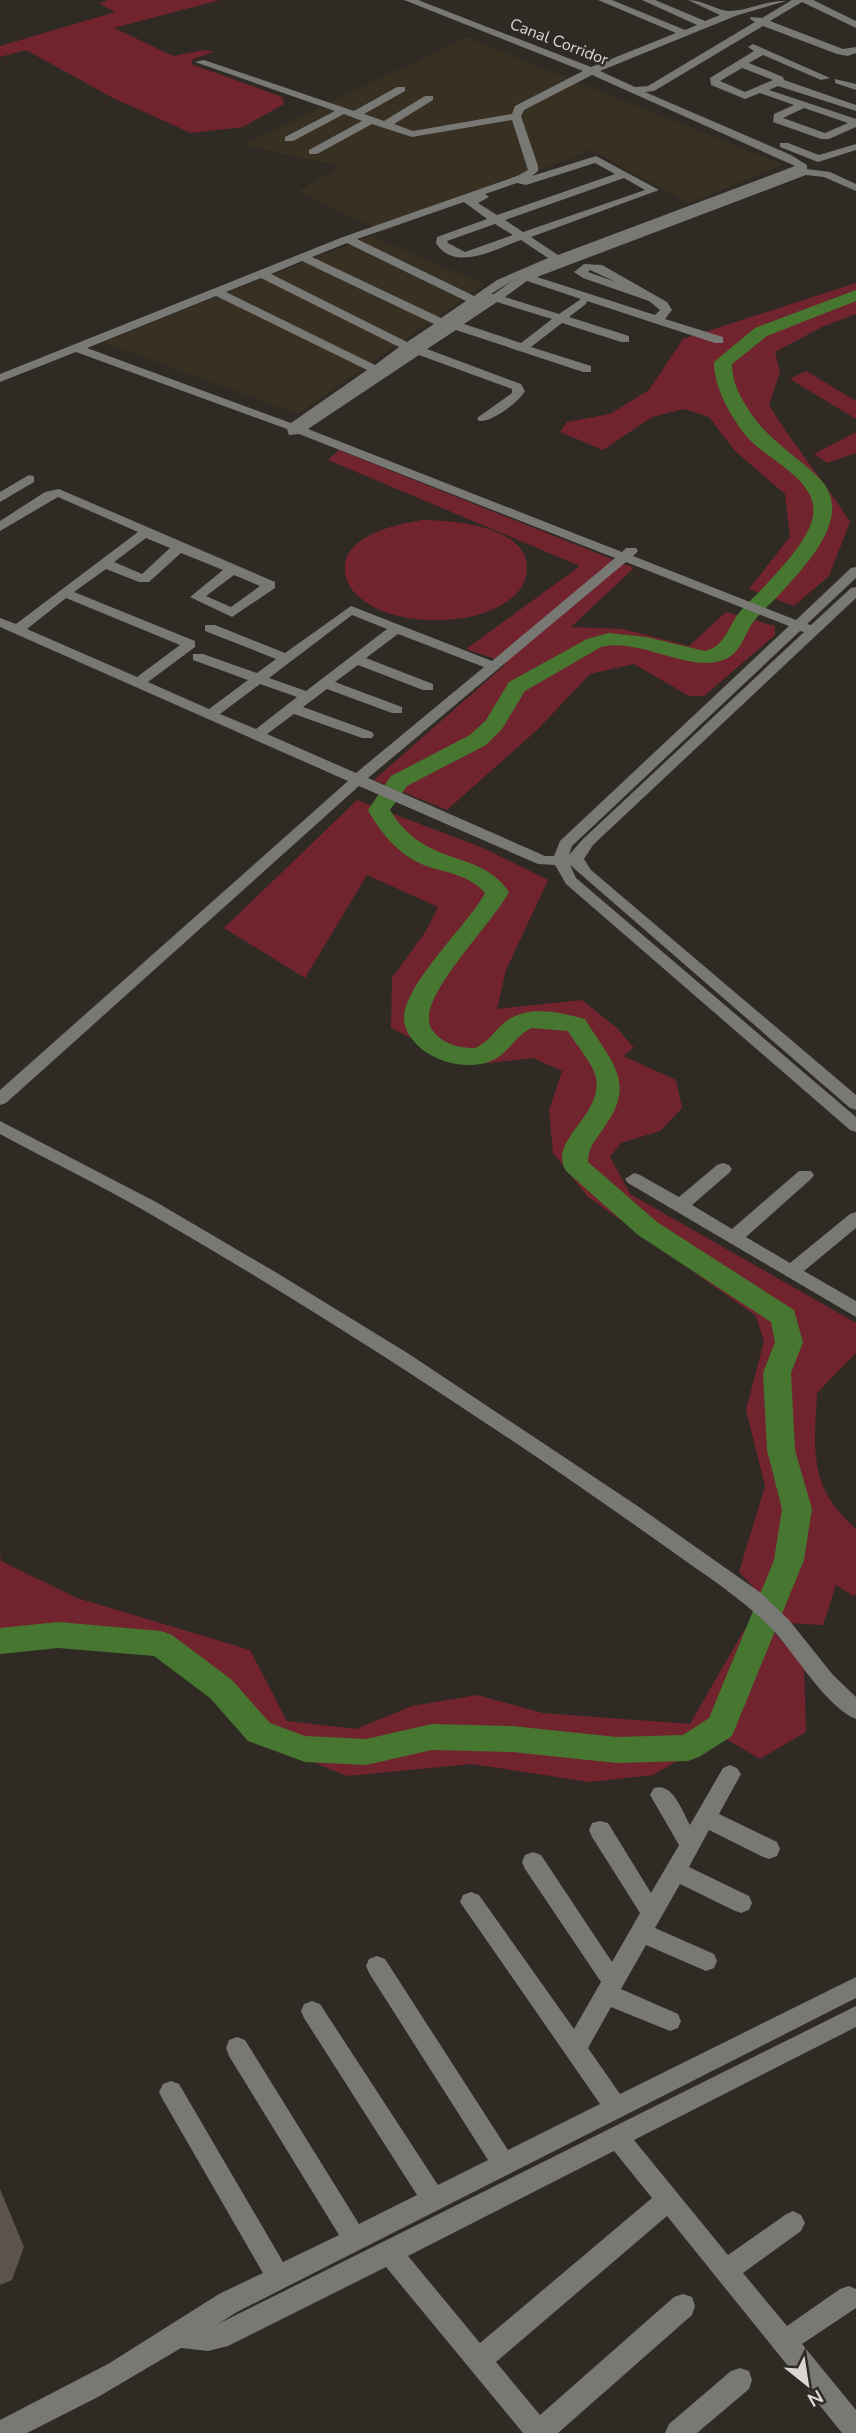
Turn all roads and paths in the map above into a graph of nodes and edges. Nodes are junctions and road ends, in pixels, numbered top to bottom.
1 (409, 0) edge
2 (603, 0) edge
3 (648, 0) edge
4 (693, 0) edge
5 (739, 0) edge
6 (799, 0) edge
7 (804, 0) edge
8 (780, 1) edge
9 (756, 7) junction
10 (728, 15) junction
11 (757, 20) junction
12 (705, 25) junction
13 (856, 25) edge
14 (684, 33) junction
15 (734, 38) junction
16 (856, 50) edge
17 (762, 51) junction
18 (200, 62) dead end
19 (708, 64) junction
20 (741, 64) junction
21 (591, 71) junction
22 (825, 78) dead end
23 (839, 81) dead end
24 (778, 82) junction
25 (856, 87) edge
26 (642, 88) junction
27 (401, 89) dead end
28 (760, 90) junction
29 (429, 98) dead end
30 (804, 104) junction
31 (856, 108) edge
32 (343, 111) junction
33 (355, 115) junction
34 (516, 116) junction
35 (371, 120) junction
36 (856, 123) edge
37 (384, 125) junction
38 (289, 139) dead end
39 (856, 147) edge
40 (313, 152) dead end
41 (828, 159) junction
42 (808, 169) junction
43 (625, 174) junction
44 (856, 180) edge
45 (856, 188) edge
46 (469, 202) junction
47 (609, 207) junction
48 (441, 213) dead end
49 (621, 213) dead end
50 (496, 220) junction
51 (520, 236) junction
52 (347, 239) junction
53 (302, 257) junction
54 (559, 260) junction
55 (261, 272) junction
56 (519, 278) junction
57 (215, 291) junction
58 (494, 297) junction
59 (651, 298) junction
60 (475, 301) junction
61 (582, 302) dead end
62 (561, 319) junction
63 (658, 320) junction
64 (448, 324) junction
65 (625, 339) dead end
66 (719, 340) dead end
67 (80, 345) junction
68 (523, 347) junction
69 (413, 349) junction
70 (587, 369) dead end
71 (376, 370) junction
72 (0, 378) edge
73 (483, 418) dead end
74 (301, 426) junction
75 (29, 479) dead end
76 (0, 498) edge
77 (0, 527) edge
78 (144, 530) dead end
79 (179, 547) junction
80 (627, 554) junction
81 (106, 564) junction
82 (234, 568) junction
83 (856, 570) edge
84 (856, 591) edge
85 (64, 593) junction
86 (232, 613) junction
87 (0, 622) edge
88 (809, 625) junction
89 (210, 628) junction
90 (397, 628) junction
91 (17, 630) junction
92 (194, 650) junction
93 (286, 658) junction
94 (356, 659) junction
95 (493, 666) junction
96 (257, 679) junction
97 (324, 683) junction
98 (137, 684) junction
99 (428, 687) dead end
100 (307, 696) junction
101 (292, 708) junction
102 (397, 710) dead end
103 (209, 715) junction
104 (367, 735) dead end
105 (256, 736) junction
106 (362, 784) junction
107 (576, 859) junction
108 (560, 862) junction
109 (0, 1099) edge
110 (856, 1104) edge
111 (856, 1126) edge
112 (0, 1127) edge
113 (723, 1169) dead end
114 (805, 1175) dead end
115 (634, 1179) dead end
116 (680, 1206) junction
117 (856, 1217) edge
118 (733, 1238) junction
119 (792, 1272) junction
120 (855, 1308) edge
121 (856, 1710) edge
122 (730, 1774) dead end
123 (662, 1795) dead end
124 (705, 1818) junction
125 (600, 1830) dead end
126 (690, 1844) junction
127 (769, 1849) dead end
128 (533, 1862) dead end
129 (675, 1871) junction
130 (471, 1902) dead end
131 (741, 1903) dead end
132 (646, 1923) junction
133 (706, 1961) dead end
134 (377, 1966) dead end
135 (856, 1987) edge
136 (610, 1988) junction
137 (312, 2011) dead end
138 (856, 2016) edge
139 (670, 2021) dead end
140 (237, 2048) dead end
141 (575, 2049) junction
142 (171, 2092) dead end
143 (617, 2108) junction
144 (617, 2137) junction
145 (504, 2164) junction
146 (434, 2200) junction
147 (668, 2200) junction
148 (793, 2223) dead end
149 (355, 2239) junction
150 (389, 2252) junction
151 (726, 2271) junction
152 (279, 2278) junction
153 (849, 2298) dead end
154 (683, 2306) dead end
155 (181, 2336) junction
156 (784, 2342) junction
157 (479, 2360) junction
158 (740, 2380) dead end
159 (854, 2424) edge
160 (0, 2433) edge
161 (539, 2433) edge
162 (678, 2433) edge

1 - 21 street, Canal Corridor
2 - 14 street
3 - 12 street
4 - 10 street
5 - 9 street
6 - 11 street
7 - 13 street
8 - 9 street
8 - 11 street
9 - 10 street
10 - 12 street
11 - 15 street
11 - 16 street
11 - 19 street
12 - 14 street
14 - 21 street
15 - 17 street
15 - 19 street
17 - 20 street
17 - 22 street
18 - 32 street
19 - 20 street
19 - 26 street
19 - 28 street
20 - 24 street
21 - 26 street, Canal Corridor
21 - 34 street
23 - 25 street
24 - 28 street
24 - 31 street
26 - 41 street
26 - 42 street
27 - 33 street
28 - 30 street
29 - 37 street
30 - 36 street
30 - 36 street
32 - 33 street
32 - 38 street
33 - 35 street
34 - 37 street
34 - 52 street
35 - 37 street
35 - 40 street
39 - 41 street
41 - 42 street
41 - 44 street
42 - 45 street
42 - 54 street
43 - 46 street
43 - 47 street
43 - 50 street
46 - 48 street
46 - 50 street
47 - 49 street
47 - 51 street
50 - 51 street
50 - 51 street
51 - 54 street
52 - 53 street
52 - 60 street
53 - 55 street
53 - 64 street
54 - 56 street
55 - 57 street
55 - 69 street
56 - 58 street
56 - 60 street
56 - 63 street
57 - 67 street
57 - 71 street
58 - 62 street
58 - 64 street
59 - 59 street
59 - 63 street
60 - 64 street
61 - 62 street
62 - 65 street
62 - 68 street
63 - 66 street
64 - 68 street
64 - 69 street
67 - 72 street
67 - 74 street
68 - 70 street
69 - 71 street
69 - 73 street
69 - 74 street
71 - 74 street
74 - 80 street
75 - 76 street
77 - 78 street
79 - 81 street
79 - 81 street
79 - 82 street
80 - 88 street
80 - 95 street
81 - 85 street
82 - 86 street
82 - 86 street
83 - 88 street
84 - 88 street
85 - 91 street
85 - 92 street
86 - 89 street
87 - 91 street
88 - 107 street
88 - 108 street
89 - 92 street
89 - 93 street
90 - 93 street
90 - 94 street
90 - 95 street
91 - 98 street
92 - 96 street
92 - 98 street
93 - 96 street
94 - 97 street
94 - 99 street
95 - 106 street
96 - 100 street
96 - 103 street
97 - 100 street
97 - 102 street
98 - 103 street
100 - 101 street
101 - 104 street
101 - 105 street
103 - 105 street
105 - 106 street
106 - 108 street
106 - 109 street
107 - 108 street
107 - 110 street
108 - 111 street
112 - 121 street
113 - 116 street
114 - 118 street
115 - 116 street
116 - 118 street
117 - 119 street
118 - 119 street
119 - 120 street
122 - 124 street
123 - 126 street
124 - 126 street
124 - 127 street
125 - 132 street
126 - 129 street
128 - 136 street
129 - 131 street
129 - 132 street
130 - 141 street
132 - 133 street
132 - 136 street
134 - 145 street
135 - 143 street
136 - 139 street
136 - 141 street
137 - 146 street
138 - 144 street
140 - 149 street
141 - 143 street
142 - 152 street
143 - 145 street
144 - 147 street
144 - 150 street
145 - 146 street
146 - 149 street
147 - 151 street
147 - 157 street
148 - 151 street
149 - 152 street
150 - 155 street
150 - 157 street
151 - 156 street
152 - 155 street
153 - 156 street
154 - 161 street
155 - 160 street
156 - 159 street
157 - 161 street
158 - 162 street

